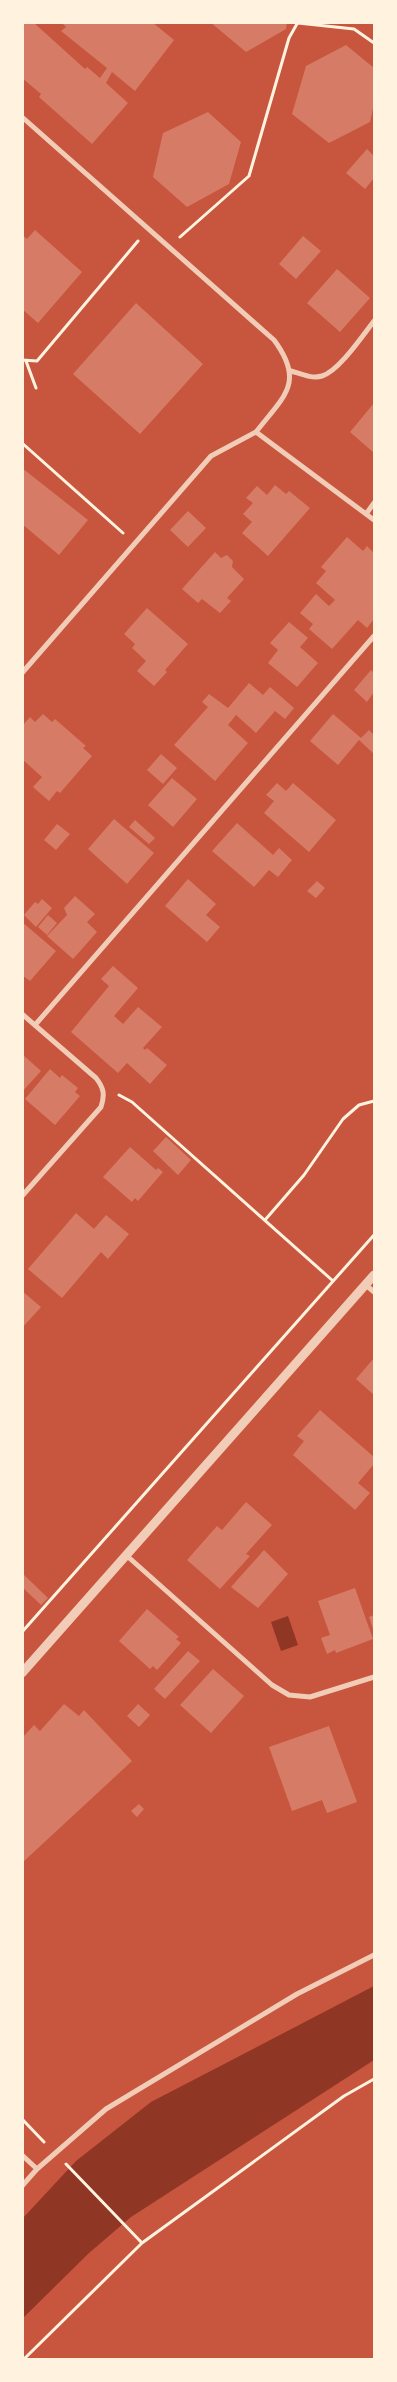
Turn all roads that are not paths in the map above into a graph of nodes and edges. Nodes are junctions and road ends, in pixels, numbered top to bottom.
1 (22, 117) edge
2 (374, 321) edge
3 (291, 371) junction
4 (256, 432) junction
5 (374, 502) edge
6 (366, 514) junction
7 (374, 520) edge
8 (374, 636) edge
9 (22, 673) edge
10 (22, 1014) edge
11 (35, 1025) junction
12 (22, 1196) edge
13 (374, 1275) edge
14 (366, 1285) junction
15 (374, 1292) edge
16 (126, 1554) junction
17 (22, 1672) edge
18 (374, 1677) edge
19 (374, 1955) edge
20 (22, 2155) edge
21 (37, 2169) junction
22 (22, 2186) edge

1 - 3 street
2 - 3 street
3 - 4 street
4 - 6 street
4 - 9 street
5 - 6 street
6 - 7 street
8 - 11 street
10 - 11 street
11 - 12 street
13 - 14 street
14 - 15 street
14 - 16 street
16 - 17 street
16 - 18 street
19 - 21 street
20 - 21 street
21 - 22 street

